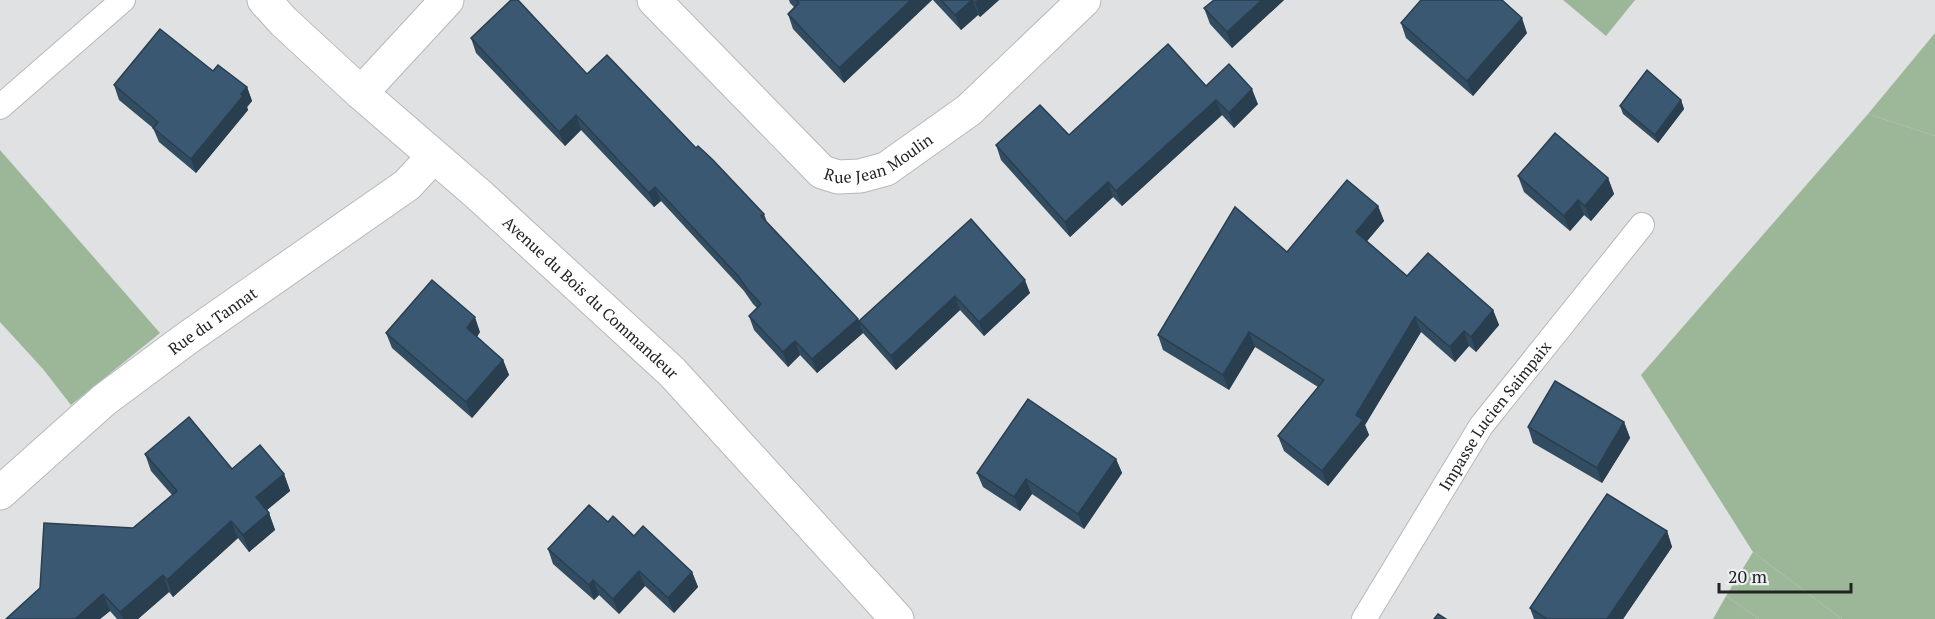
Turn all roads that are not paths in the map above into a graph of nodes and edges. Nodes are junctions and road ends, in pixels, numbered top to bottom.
1 (123, 0) edge
2 (264, 0) edge
3 (447, 0) edge
4 (654, 0) edge
5 (1084, 0) edge
6 (361, 93) junction
7 (0, 107) edge
8 (433, 157) junction
9 (1641, 225) dead end
10 (0, 493) edge
11 (897, 619) edge
12 (1364, 619) edge

1 - 7 lane
2 - 6 street, Avenue du Bois du Commandeur
3 - 6 street
4 - 5 street, Rue Jean Moulin
6 - 8 street, Avenue du Bois du Commandeur
8 - 10 street, Rue du Tannat
8 - 11 street, Avenue du Bois du Commandeur
9 - 12 lane, Impasse Lucien Saimpaix

